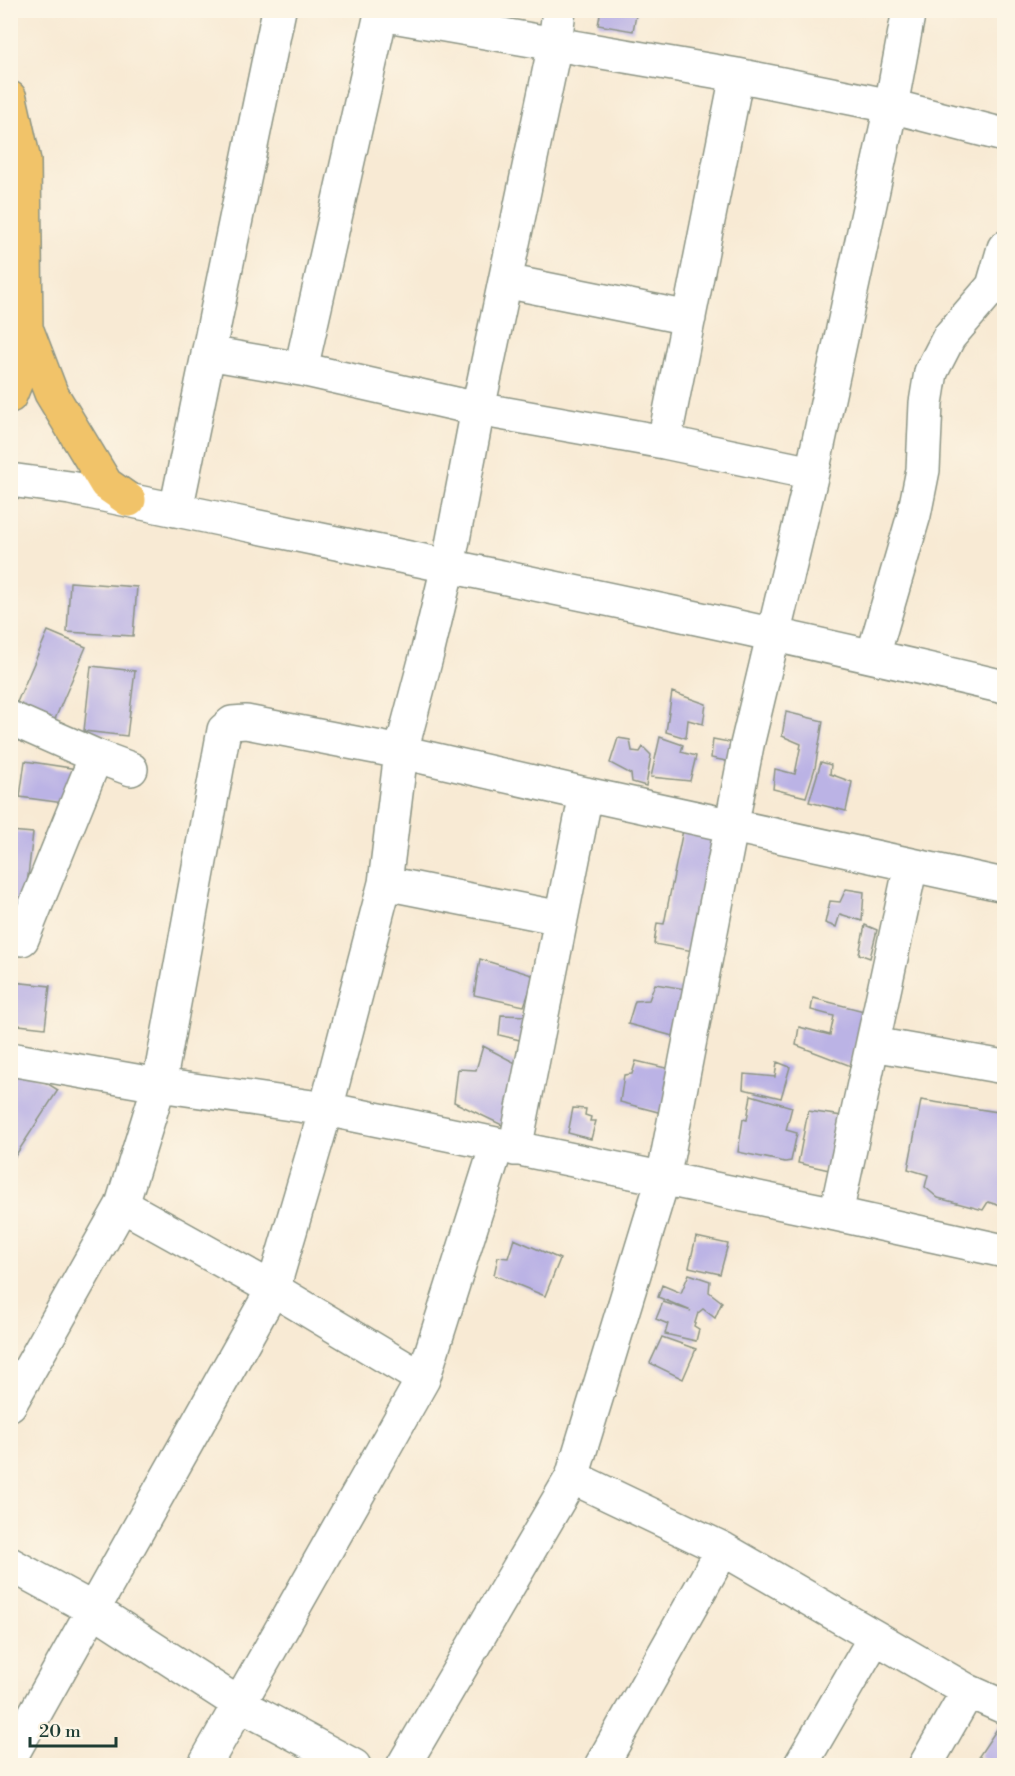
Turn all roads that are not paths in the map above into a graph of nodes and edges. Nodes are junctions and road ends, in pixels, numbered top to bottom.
1 (279, 10) edge
2 (559, 10) edge
3 (909, 10) edge
4 (374, 12) edge
5 (555, 44) junction
6 (737, 75) junction
7 (10, 98) edge
8 (891, 106) junction
9 (1005, 135) edge
10 (1005, 248) edge
11 (505, 281) junction
12 (999, 288) edge
13 (689, 318) junction
14 (26, 329) junction
15 (208, 353) junction
16 (301, 369) junction
17 (10, 396) edge
18 (478, 409) junction
19 (664, 442) junction
20 (812, 473) junction
21 (10, 480) edge
22 (129, 500) junction
23 (176, 510) junction
24 (448, 566) junction
25 (774, 634) junction
26 (873, 656) junction
27 (1005, 687) edge
28 (10, 718) edge
29 (401, 752) junction
30 (96, 756) junction
31 (131, 769) dead end
32 (586, 794) junction
33 (732, 826) junction
34 (911, 865) junction
35 (385, 883) junction
36 (1005, 885) edge
37 (561, 918) junction
38 (22, 939) dead end
39 (873, 1044) junction
40 (10, 1059) edge
41 (1004, 1063) edge
42 (159, 1085) junction
43 (326, 1109) junction
44 (506, 1147) junction
45 (663, 1179) junction
46 (122, 1205) junction
47 (836, 1214) junction
48 (1005, 1251) edge
49 (273, 1289) junction
50 (423, 1379) junction
51 (10, 1404) edge
52 (572, 1477) junction
53 (723, 1549) junction
54 (10, 1564) edge
55 (94, 1610) junction
56 (875, 1637) junction
57 (968, 1691) junction
58 (239, 1704) junction
59 (1005, 1707) edge
60 (10, 1758) edge
61 (204, 1766) edge
62 (354, 1766) edge
63 (403, 1766) edge
64 (601, 1766) edge
65 (800, 1766) edge
66 (925, 1766) edge

1 - 15 street
2 - 5 street
3 - 8 street
4 - 5 street
4 - 16 street
5 - 6 street
5 - 11 street
6 - 8 street
6 - 13 street
7 - 14 main road
8 - 9 street
8 - 20 street
10 - 12 street
11 - 13 street
11 - 18 street
12 - 26 street
13 - 19 street
14 - 17 main road
14 - 22 main road
15 - 16 street
15 - 23 street
16 - 18 street
18 - 19 street
18 - 24 street
19 - 20 street
20 - 25 street
21 - 22 street
22 - 23 street
23 - 24 street
24 - 25 street
24 - 29 street
25 - 26 street
25 - 33 street
26 - 27 street
28 - 30 street
29 - 32 street
29 - 35 street
29 - 42 street
30 - 31 street
30 - 38 street
32 - 33 street
32 - 37 street
33 - 34 street
33 - 45 street
34 - 36 street
34 - 39 street
35 - 37 street
35 - 43 street
37 - 44 street
39 - 41 street
39 - 47 street
40 - 42 street
42 - 43 street
42 - 46 street
43 - 44 street
43 - 49 street
44 - 45 street
44 - 50 street
45 - 47 street
45 - 52 street
46 - 49 street
46 - 51 street
47 - 48 street
49 - 50 street
49 - 55 street
50 - 58 street
52 - 53 street
52 - 63 street
53 - 56 street
53 - 64 street
54 - 55 street
55 - 58 street
55 - 60 street
56 - 57 street
56 - 65 street
57 - 59 street
57 - 66 street
58 - 61 street
58 - 62 street

